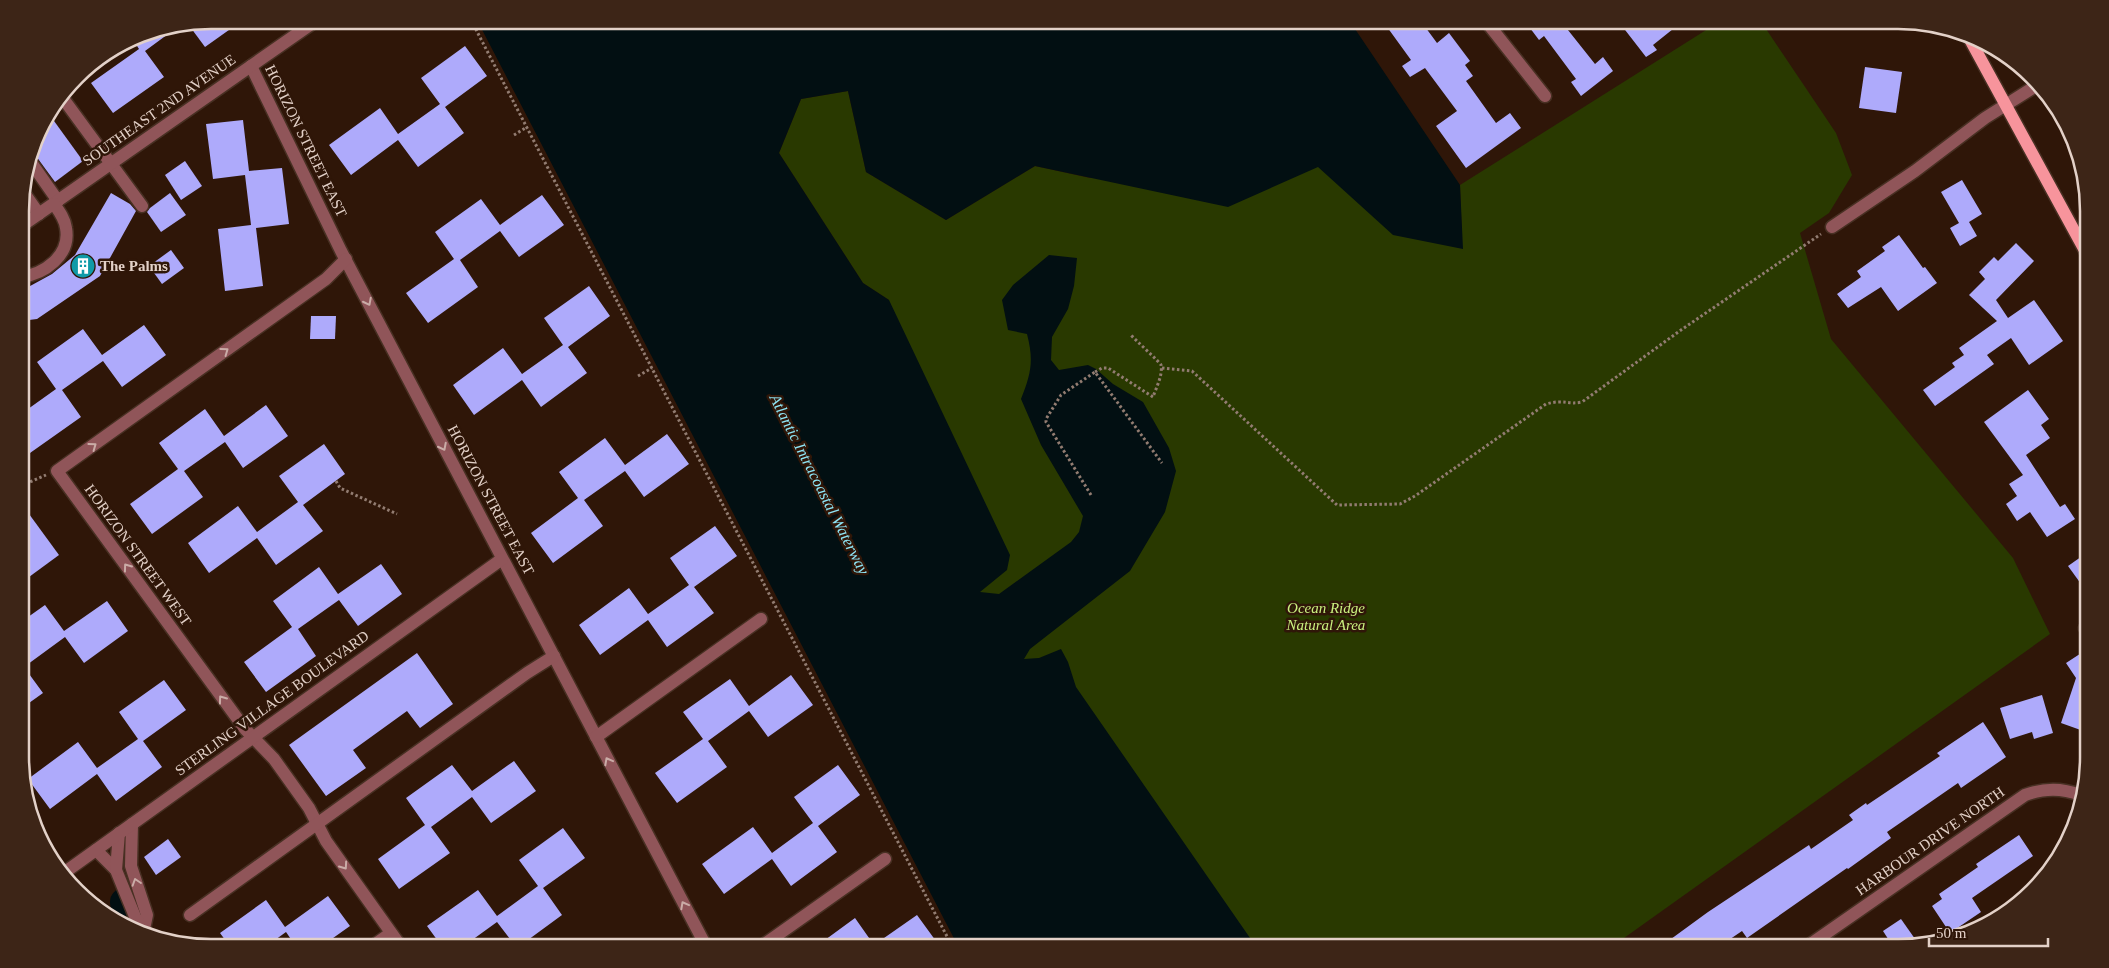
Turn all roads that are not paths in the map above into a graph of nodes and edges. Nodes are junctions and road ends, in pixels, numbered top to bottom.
1 (303, 29) edge
2 (1492, 29) edge
3 (1973, 45) edge
4 (251, 66) junction
5 (2032, 88) edge
6 (1545, 96) dead end
7 (65, 101) edge
8 (2006, 105) junction
9 (110, 165) junction
10 (34, 167) edge
11 (29, 200) edge
12 (56, 202) junction
13 (142, 206) dead end
14 (39, 214) junction
15 (29, 221) edge
16 (1832, 228) road end
17 (2080, 241) edge
18 (346, 259) junction
19 (29, 275) edge
20 (502, 558) junction
21 (761, 618) dead end
22 (554, 656) junction
23 (252, 737) junction
24 (596, 737) junction
25 (2077, 794) edge
26 (132, 824) junction
27 (318, 825) junction
28 (115, 836) junction
29 (96, 850) junction
30 (884, 859) dead end
31 (68, 870) edge
32 (116, 870) junction
33 (190, 916) dead end
34 (139, 924) edge
35 (144, 926) edge
36 (391, 933) junction
37 (383, 939) edge
38 (395, 939) edge
39 (701, 939) edge
40 (772, 939) edge
41 (1818, 939) edge

1 - 4 street, SOUTHEAST 2ND AVENUE
2 - 6 street
3 - 8 main road
4 - 9 street, SOUTHEAST 2ND AVENUE
4 - 18 street, HORIZON STREET EAST
5 - 8 street
7 - 9 street
8 - 16 street
8 - 17 main road
9 - 12 street, SOUTHEAST 2ND AVENUE
9 - 13 street
10 - 12 street
11 - 14 street
12 - 14 street, SOUTHEAST 2ND AVENUE
12 - 19 street
14 - 15 street, SOUTHEAST 2ND AVENUE
18 -> 20 street, HORIZON STREET EAST
23 -> 18 street, HORIZON STREET WEST
20 - 22 street, HORIZON STREET EAST
20 - 23 street, STERLING VILLAGE BOULEVARD
21 - 24 street
22 - 24 street, HORIZON STREET EAST
22 - 27 street
23 - 26 street, STERLING VILLAGE BOULEVARD
23 - 27 street, HORIZON STREET WEST
39 -> 24 street, HORIZON STREET EAST
25 - 41 street, HARBOUR DRIVE NORTH
26 - 28 street, STERLING VILLAGE BOULEVARD
35 -> 26 street
27 - 33 street
27 -> 36 street, HORIZON STREET WEST
28 - 29 street, STERLING VILLAGE BOULEVARD
28 - 32 street
29 - 31 street, STERLING VILLAGE BOULEVARD
29 - 32 street
30 - 40 street
32 - 34 street
36 - 37 street
36 - 38 street, HORIZON STREET WEST

